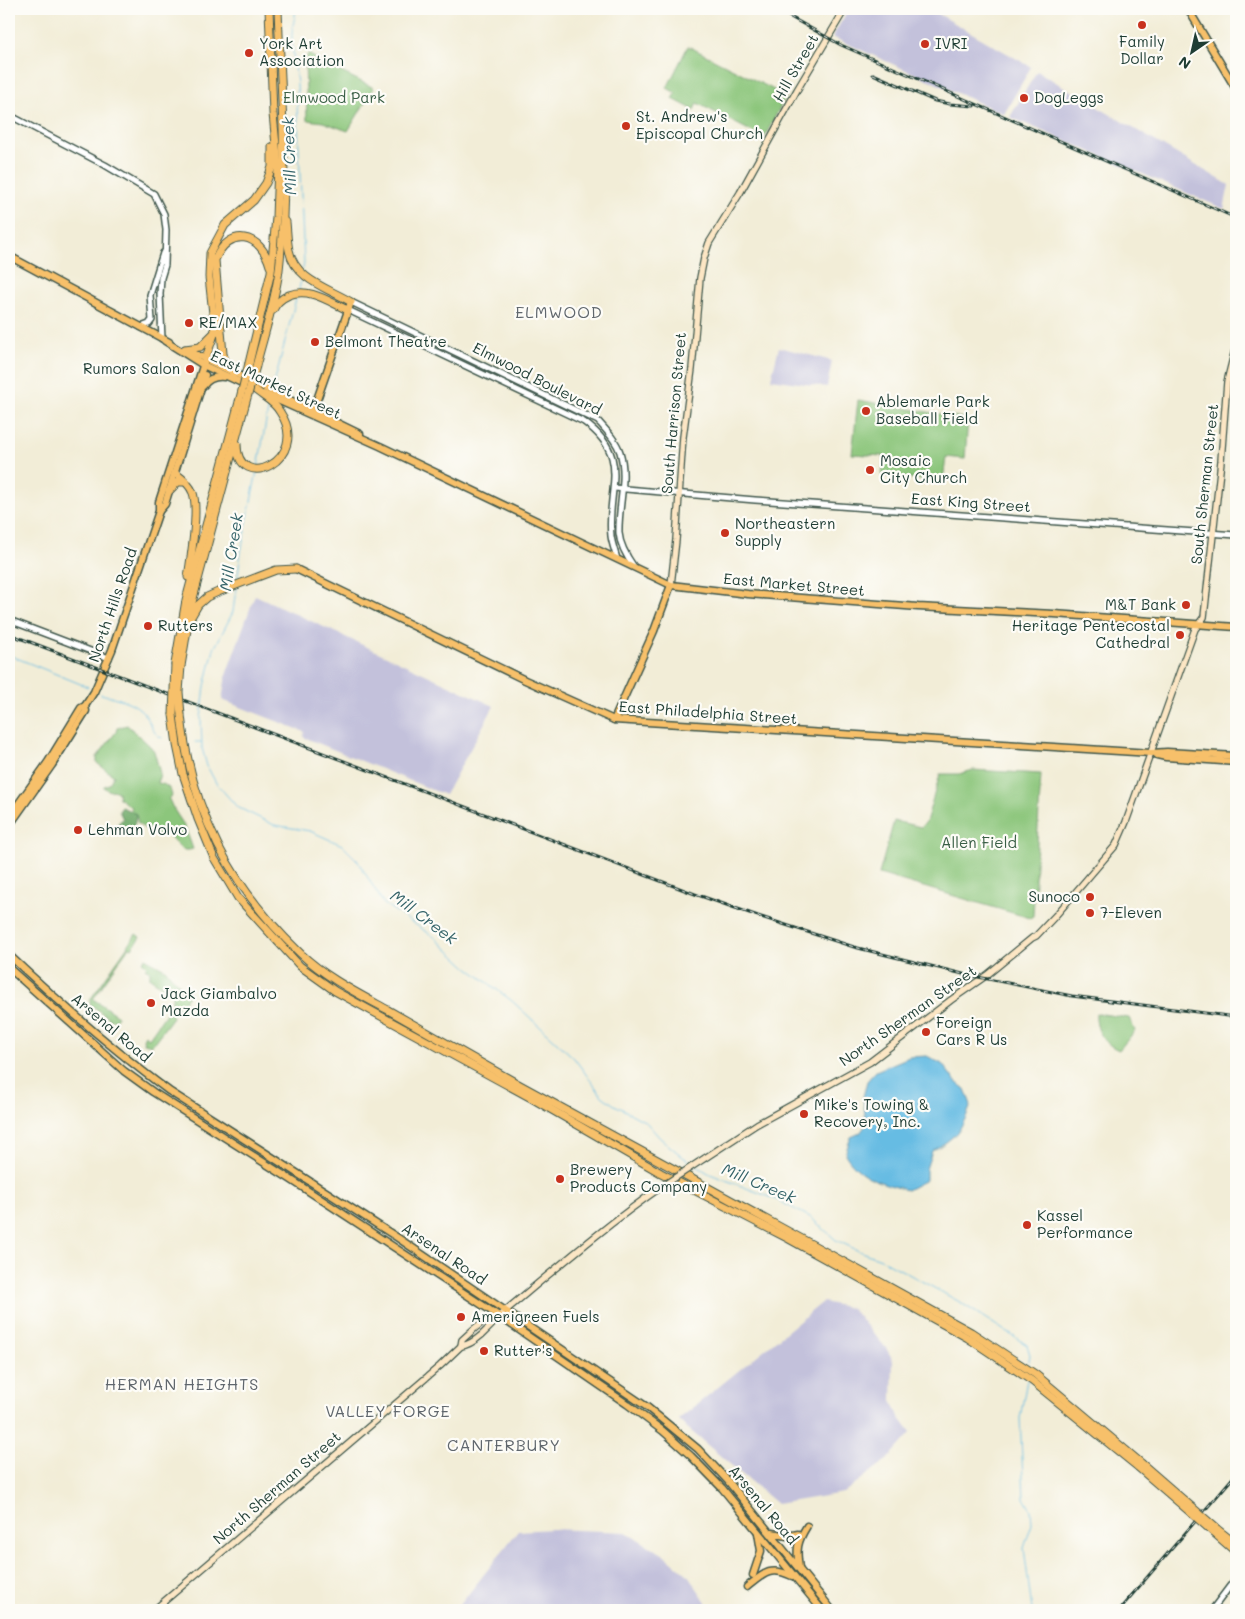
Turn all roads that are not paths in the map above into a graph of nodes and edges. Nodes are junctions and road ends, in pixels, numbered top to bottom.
1 (269, 9) edge
2 (278, 9) edge
3 (845, 9) edge
4 (1188, 9) edge
5 (1236, 89) edge
6 (273, 114) junction
7 (9, 115) edge
8 (284, 197) junction
9 (709, 243) joint
10 (165, 248) junction
11 (9, 256) edge
12 (271, 270) junction
13 (351, 302) junction
14 (348, 310) junction
15 (141, 327) junction
16 (215, 332) junction
17 (264, 334) junction
18 (164, 340) junction
19 (1236, 346) edge
20 (185, 349) junction
21 (206, 364) junction
22 (252, 365) junction
23 (232, 376) junction
24 (200, 389) junction
25 (254, 389) junction
26 (275, 398) junction
27 (242, 404) junction
28 (312, 413) junction
29 (236, 436) junction
30 (175, 473) junction
31 (185, 482) junction
32 (614, 488) junction
33 (622, 488) junction
34 (170, 491) junction
35 (680, 494) junction
36 (159, 511) junction
37 (1213, 533) junction
38 (1236, 534) edge
39 (617, 559) junction
40 (635, 568) junction
41 (296, 569) joint
42 (671, 585) junction
43 (705, 590) junction
44 (669, 593) junction
45 (186, 600) junction
46 (9, 620) edge
47 (1199, 624) junction
48 (1236, 626) edge
49 (187, 629) junction
50 (109, 658) junction
51 (178, 665) junction
52 (85, 706) junction
53 (177, 715) junction
54 (614, 720) junction
55 (1151, 753) junction
56 (1236, 756) edge
57 (1236, 762) edge
58 (9, 816) edge
59 (9, 826) edge
60 (9, 955) edge
61 (9, 968) edge
62 (506, 1310) junction
63 (498, 1316) junction
64 (1034, 1378) junction
65 (807, 1526) dead end
66 (758, 1532) junction
67 (771, 1532) junction
68 (798, 1534) dead end
69 (1235, 1549) edge
70 (799, 1569) junction
71 (753, 1575) dead end
72 (793, 1576) junction
73 (1236, 1578) edge
74 (747, 1587) dead end
75 (154, 1610) edge
76 (822, 1610) edge
77 (832, 1610) edge
78 (1212, 1610) edge

1 - 6 highway
2 - 8 highway
3 - 9 main road, Hill Street
4 - 5 main road
6 - 12 highway
6 - 16 highway
7 - 10 street
8 - 13 highway
8 - 17 highway
9 - 35 main road, South Harrison Street
10 - 15 street
10 - 18 street
11 - 15 main road, East Market Street
12 - 22 highway
12 - 23 highway
13 - 14 main road
13 - 33 street, Elmwood Boulevard
14 - 17 highway
14 - 28 main road
14 - 32 street, Elmwood Boulevard
15 - 18 main road, East Market Street
16 - 20 highway
16 - 21 highway
17 - 22 highway
18 - 20 main road, East Market Street
18 - 21 main road, East Market Street
19 - 37 main road, South Sherman Street
20 - 21 main road, East Market Street
21 - 23 main road, East Market Street
21 - 24 main road, North Hills Road
21 - 36 main road, North Hills Road
22 - 27 highway, bridge
23 - 24 main road
23 - 25 main road, East Market Street
23 - 26 main road, East Market Street
24 - 30 main road, North Hills Road
25 - 26 main road, East Market Street
25 - 26 highway
26 - 28 main road, East Market Street
26 - 29 highway
27 - 29 highway
27 - 45 highway
28 - 39 main road, East Market Street
29 - 49 highway
30 - 31 highway
30 - 34 main road, North Hills Road
31 - 34 highway
31 - 45 highway
32 - 33 street, East King Street
32 - 39 street, Elmwood Boulevard
33 - 35 street, East King Street
33 - 40 street, Elmwood Boulevard
34 - 36 main road, North Hills Road
35 - 37 street, East King Street
35 - 42 main road, South Harrison Street
36 - 50 main road, North Hills Road
37 - 38 street, East King Street
37 - 47 main road, South Sherman Street
39 - 40 main road, East Market Street
40 - 42 main road, East Market Street
41 - 49 highway
41 - 54 main road, East Philadelphia Street
42 - 43 main road, East Market Street
42 - 44 main road
43 - 44 main road
43 - 47 main road, East Market Street
44 - 54 main road
45 - 51 highway
46 - 50 street
47 - 48 main road, East Market Street
47 - 55 main road, North Sherman Street
49 - 51 highway
50 - 52 main road, North Hills Road
51 - 53 highway, bridge
52 - 58 main road, North Hills Road
52 - 59 main road, North Hills Road
53 - 64 highway
53 - 64 highway
54 - 55 main road, East Philadelphia Street
55 - 56 main road, East Philadelphia Street
55 - 57 main road, East Philadelphia Street
55 - 62 main road, North Sherman Street, bridge
60 - 62 main road, Arsenal Road
61 - 63 main road, Arsenal Road
62 - 63 main road, North Sherman Street
62 - 67 main road, Arsenal Road
63 - 66 main road, Arsenal Road
63 - 75 main road, North Sherman Street
64 - 69 highway, bridge
65 - 70 main road
66 - 71 main road
66 - 72 main road, Arsenal Road
67 - 68 main road
67 - 70 main road, Arsenal Road
70 - 77 main road, Arsenal Road
72 - 74 main road
72 - 76 main road, Arsenal Road
73 - 78 street

